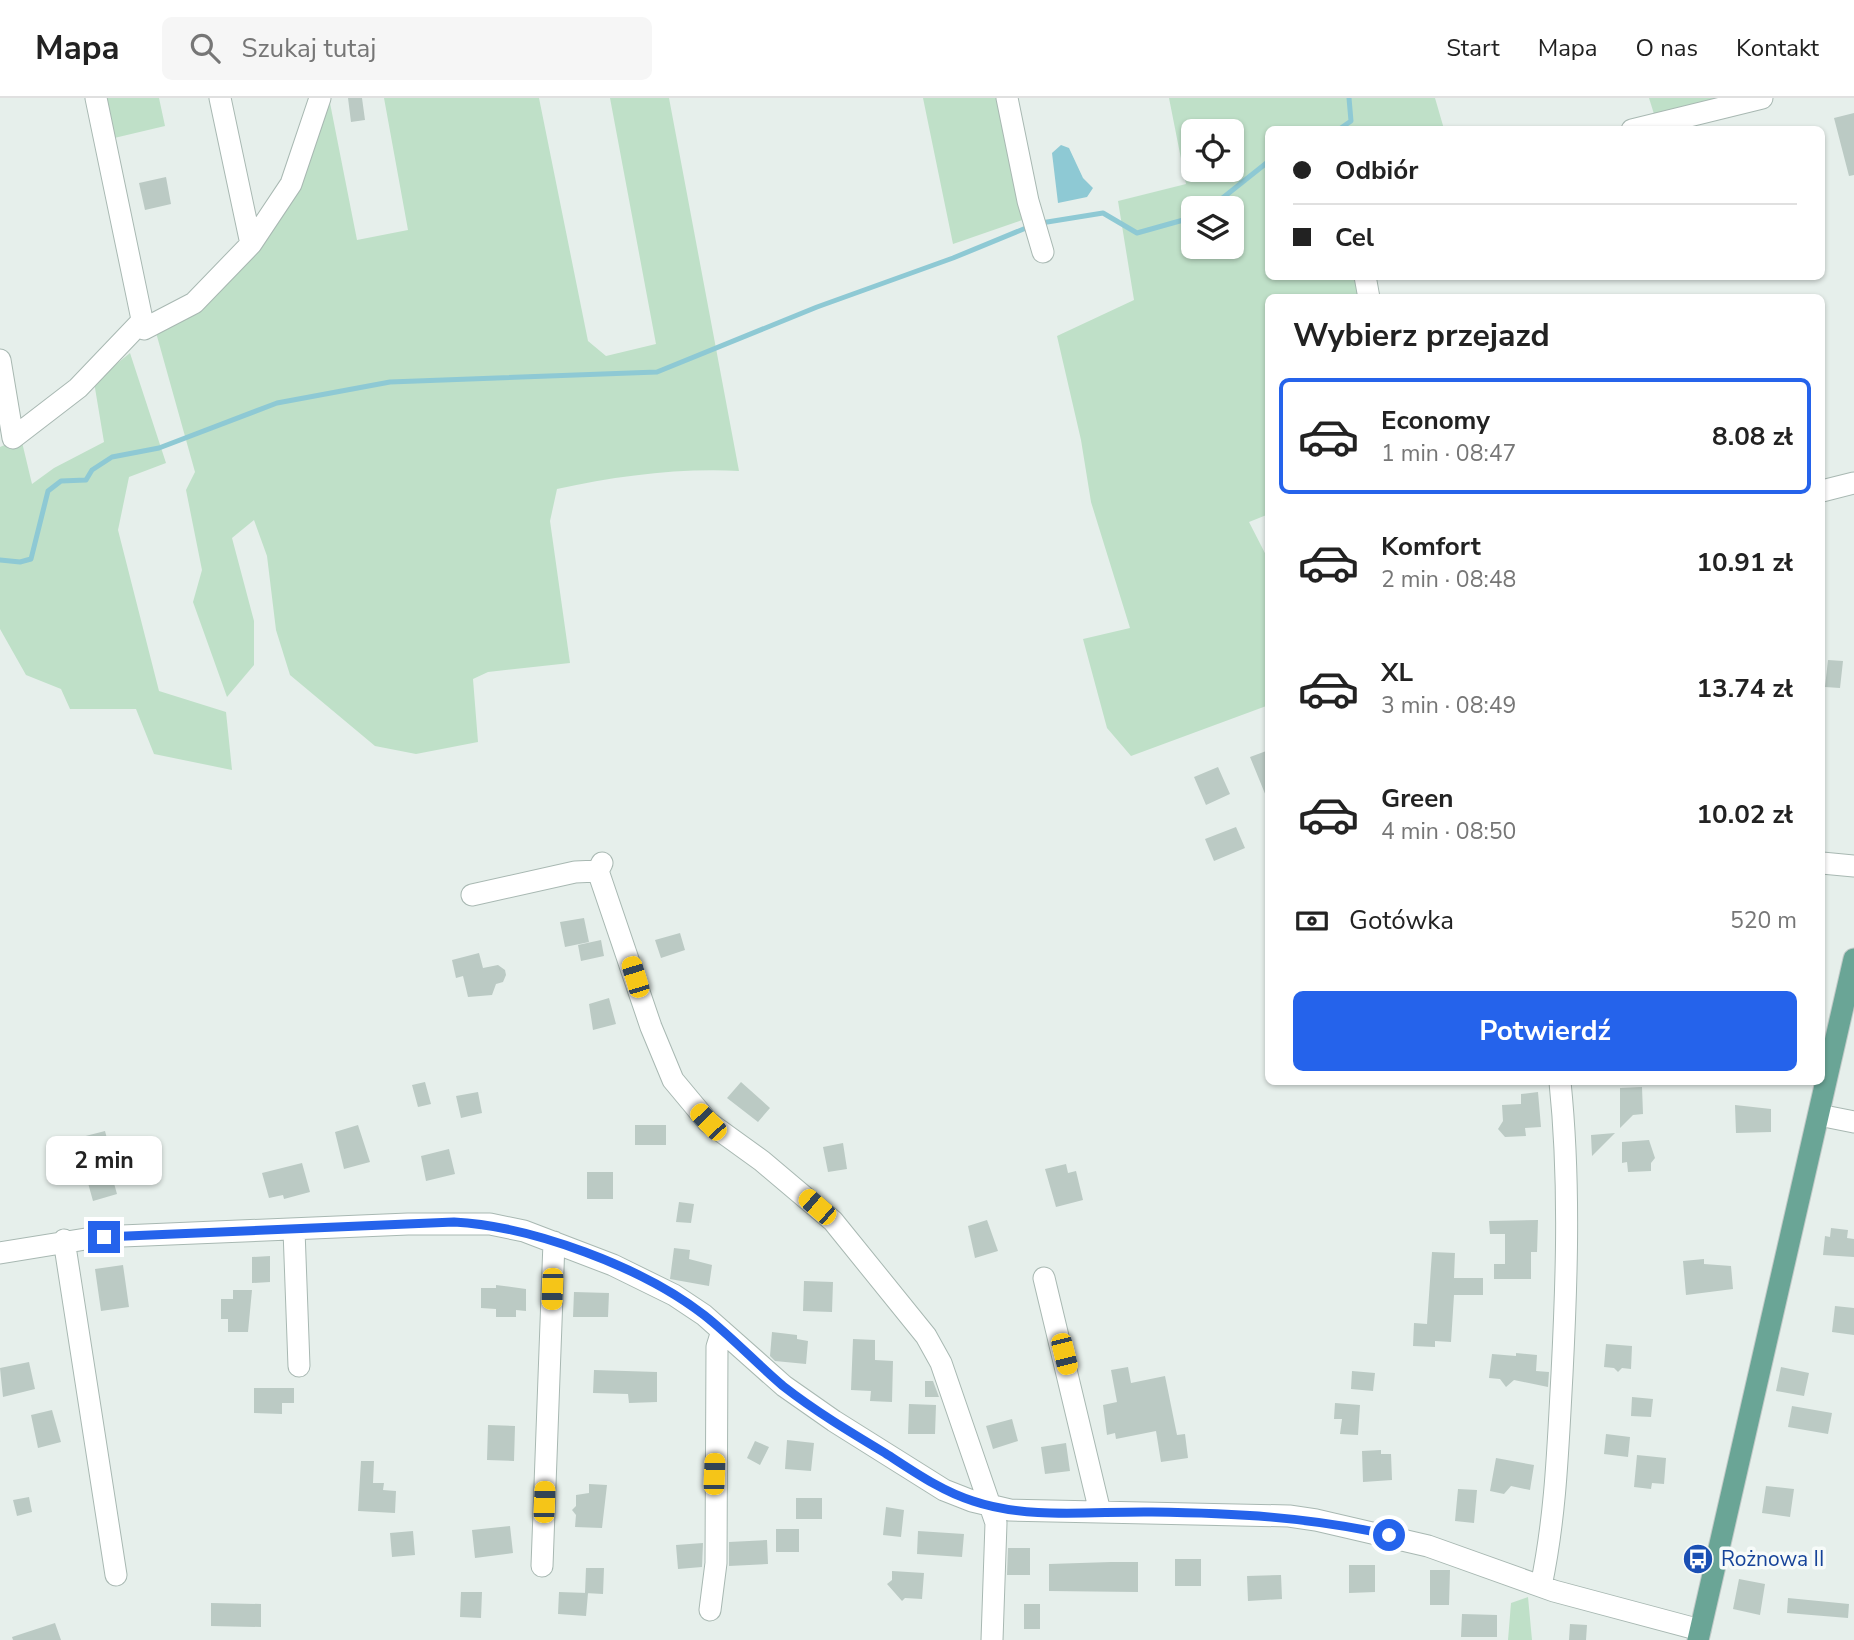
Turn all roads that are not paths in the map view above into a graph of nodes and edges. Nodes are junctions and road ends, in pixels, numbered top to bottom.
1 (96, 98) edge
2 (220, 98) edge
3 (320, 98) edge
4 (1007, 98) edge
5 (1762, 98) edge
6 (1648, 126) edge
7 (251, 244) junction
8 (1043, 253) dead end
9 (143, 325) junction
10 (0, 360) edge
11 (1854, 483) edge
12 (1825, 490) edge
13 (1825, 863) edge
14 (1854, 866) edge
15 (472, 895) dead end
16 (1854, 959) edge
17 (1560, 1085) edge
18 (1819, 1115) junction
19 (1854, 1122) edge
20 (294, 1230) junction
21 (64, 1240) junction
22 (554, 1242) junction
23 (0, 1253) edge
24 (1044, 1278) dead end
25 (722, 1331) junction
26 (299, 1366) dead end
27 (988, 1506) junction
28 (1100, 1512) junction
29 (542, 1566) dead end
30 (116, 1575) dead end
31 (1542, 1586) junction
32 (710, 1610) dead end
33 (1699, 1635) edge
34 (992, 1640) edge

1 - 9 street
2 - 7 street
3 - 7 street
4 - 8 street
5 - 6 street
7 - 9 street
9 - 10 street
11 - 12 street
13 - 14 street
15 - 27 street
16 - 18 main road
17 - 31 street
18 - 19 street
18 - 33 main road
20 - 21 street
20 - 22 street
20 - 26 street
21 - 23 street
21 - 30 street
22 - 25 street
22 - 29 street
24 - 28 street
25 - 27 street
25 - 32 street
27 - 28 street
27 - 34 street
28 - 31 street
31 - 33 street

